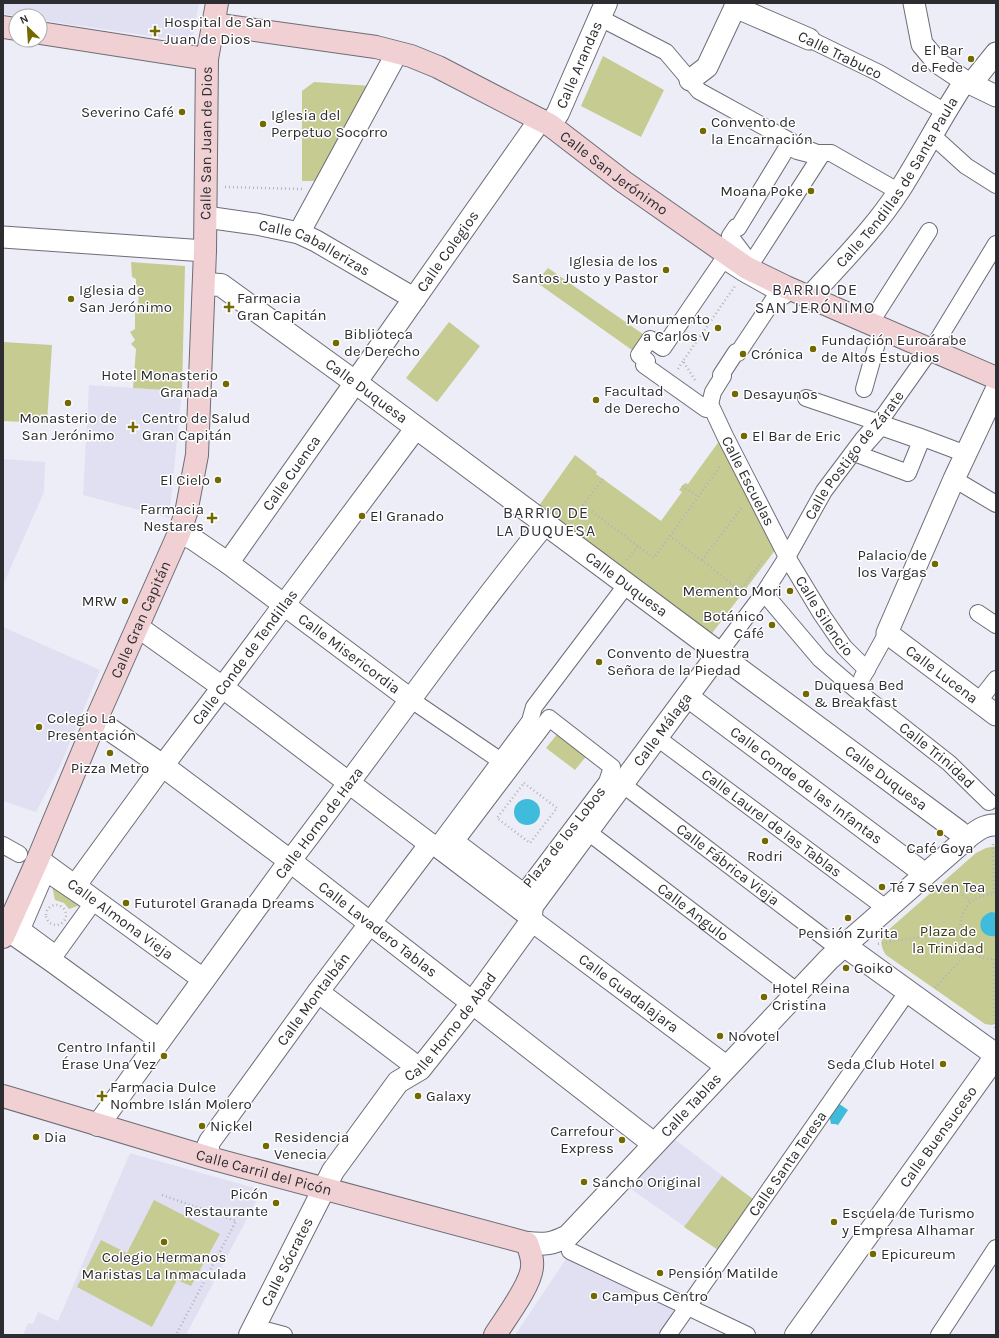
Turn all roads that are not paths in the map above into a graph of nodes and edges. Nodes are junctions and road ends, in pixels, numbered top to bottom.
1 (216, 3) edge
2 (914, 3) edge
3 (736, 5) edge
4 (603, 11) edge
5 (213, 24) junction
6 (48, 34) edge
7 (809, 39) joint
8 (394, 52) junction
9 (996, 53) edge
10 (207, 59) junction
11 (690, 80) junction
12 (968, 82) junction
13 (996, 96) edge
14 (942, 110) dead end
15 (545, 123) junction
16 (934, 137) dead end
17 (816, 154) junction
18 (996, 185) edge
19 (896, 190) dead end
20 (206, 217) junction
21 (929, 231) dead end
22 (299, 233) junction
23 (3, 237) edge
24 (996, 244) edge
25 (205, 251) junction
26 (747, 265) junction
27 (204, 284) junction
28 (811, 298) junction
29 (415, 299) junction
30 (873, 319) dead end
31 (879, 336) dead end
32 (996, 377) edge
33 (355, 383) junction
34 (864, 390) dead end
35 (806, 398) dead end
36 (710, 404) junction
37 (878, 422) junction
38 (416, 428) junction
39 (966, 454) junction
40 (954, 479) junction
41 (996, 504) edge
42 (545, 524) junction
43 (179, 533) junction
44 (787, 557) junction
45 (228, 563) junction
46 (626, 574) junction
47 (764, 593) junction
48 (284, 605) junction
49 (978, 613) dead end
50 (996, 625) edge
51 (138, 627) junction
52 (887, 633) junction
53 (719, 653) junction
54 (867, 670) junction
55 (996, 679) edge
56 (222, 687) junction
57 (855, 689) junction
58 (687, 696) junction
59 (410, 699) junction
60 (978, 702) junction
61 (996, 715) edge
62 (96, 720) junction
63 (656, 738) junction
64 (501, 761) junction
65 (163, 766) junction
66 (349, 783) junction
67 (622, 784) junction
68 (989, 802) dead end
69 (588, 832) junction
70 (995, 834) edge
71 (966, 839) junction
72 (441, 844) junction
73 (3, 845) edge
74 (28, 857) junction
75 (290, 861) junction
76 (934, 876) junction
77 (75, 886) junction
78 (96, 904) dead end
79 (887, 909) junction
80 (531, 916) junction
81 (370, 923) junction
82 (10, 933) edge
83 (839, 946) junction
84 (57, 958) dead end
85 (204, 980) junction
86 (908, 991) junction
87 (318, 992) junction
88 (798, 992) junction
89 (472, 1002) junction
90 (160, 1040) junction
91 (996, 1055) edge
92 (727, 1067) junction
93 (420, 1069) junction
94 (3, 1096) edge
95 (98, 1125) junction
96 (654, 1144) junction
97 (210, 1158) junction
98 (324, 1189) junction
99 (527, 1243) junction
100 (996, 1248) edge
101 (570, 1251) dead end
102 (687, 1307) junction
103 (259, 1333) edge
104 (284, 1335) edge
105 (495, 1335) edge
106 (668, 1335) edge
107 (747, 1335) edge
108 (796, 1335) edge
109 (939, 1335) edge

1 - 5 main road, Calle San Juan de Dios
2 - 12 street
3 - 7 street, Calle Trabuco
3 - 11 street
4 - 11 street
4 - 15 street, Calle Arandas
5 - 8 main road, Calle San Jerónimo
5 - 10 main road, Calle San Juan de Dios
6 - 10 main road
7 - 14 street, Calle Trabuco
8 - 15 main road, Calle San Jerónimo
8 - 22 street
9 - 12 street, Calle Tendillas de Santa Paula
10 - 20 main road, Calle San Juan de Dios
11 - 17 street
12 - 13 street
12 - 28 street, Calle Tendillas de Santa Paula
15 - 28 main road, Calle San Jerónimo
15 - 29 street, Calle Colegios
16 - 18 street
17 - 19 street
17 - 26 street
17 - 26 street
20 - 22 street, Calle Caballerizas
20 - 25 main road, Calle San Juan de Dios
21 - 30 street
22 - 29 street, Calle Caballerizas
23 - 25 street
24 - 37 street, Calle Postigo de Zárate
25 - 27 main road, Calle San Juan de Dios
26 - 36 street
26 - 36 street
27 - 33 street, Calle Duquesa
27 - 43 main road, Calle Gran Capitán
28 - 32 main road, Calle San Jerónimo
29 - 33 street, Calle Colegios
31 - 34 street
32 - 39 street
33 - 38 street, Calle Duquesa
33 - 45 street, Calle Cuenca
35 - 37 street
36 - 44 street, Calle Escuelas
37 - 39 street
37 - 44 street, Calle Postigo de Zárate
38 - 42 street, Calle Duquesa
38 - 48 street, Calle Conde de Tendillas
39 - 40 street
40 - 41 street
40 - 52 street
42 - 46 street, Calle Duquesa
42 - 59 street, Calle Horno de Haza
43 - 45 street, Calle Misericordia
43 - 51 main road, Calle Gran Capitán
44 - 47 street, Calle Málaga
44 - 54 street, Calle Silencio
45 - 48 street, Calle Misericordia
46 - 53 street, Calle Duquesa
46 - 64 street
47 - 53 street, Calle Málaga
47 - 57 street, Calle Trinidad
48 - 56 street, Calle Conde de Tendillas
48 - 59 street, Calle Misericordia
49 - 50 street
51 - 56 street
51 - 62 main road, Calle Gran Capitán
52 - 54 street
52 - 60 street, Calle Lucena
53 - 58 street, Calle Málaga
53 - 71 street, Calle Duquesa
54 - 57 street
55 - 60 street
56 - 65 street, Calle Conde de Tendillas
56 - 66 street
57 - 68 street, Calle Trinidad
58 - 63 street, Calle Málaga
58 - 76 street, Calle Conde de las Infantas
59 - 64 street, Calle Misericordia
59 - 66 street, Calle Horno de Haza
60 - 61 street, Calle Lucena
62 - 65 street, Calle Lavadero Tablas
62 - 74 main road, Calle Gran Capitán
63 - 67 street, Calle Málaga
63 - 79 street, Calle Laurel de las Tablas
64 - 72 street
65 - 75 street, Calle Lavadero Tablas
65 - 77 street, Calle Conde de Tendillas
66 - 72 street
66 - 75 street, Calle Horno de Haza
67 - 69 street, Plaza de los Lobos
67 - 83 street, Calle Fábrica Vieja
69 - 80 street, Plaza de los Lobos
69 - 88 street, Calle Angulo
70 - 71 street
71 - 76 street
72 - 72 street, Plaza de los Lobos
72 - 80 street, Plaza de los Lobos
72 - 81 street, Calle Montalbán
73 - 74 street
74 - 77 street, Calle Almona Vieja
74 - 82 main road, Calle Gran Capitán
75 - 81 street, Calle Lavadero Tablas
75 - 85 street, Calle Horno de Haza
76 - 79 street
77 - 85 street, Calle Almona Vieja
78 - 84 street
79 - 83 street
80 - 89 street, Calle Horno de Abad
80 - 92 street, Calle Guadalajara
81 - 87 street, Calle Montalbán
81 - 89 street, Calle Lavadero Tablas
82 - 82 street
82 - 90 street
83 - 86 street
83 - 88 street, Calle Tablas
85 - 90 street, Calle Horno de Haza
86 - 91 street
86 - 102 street, Calle Santa Teresa
87 - 93 street
87 - 97 street, Calle Montalbán
88 - 92 street, Calle Tablas
89 - 93 street, Calle Horno de Abad
89 - 96 street, Calle Lavadero Tablas
90 - 95 street, Calle Horno de Haza
91 - 108 street, Calle Buensuceso
92 - 96 street, Calle Tablas
93 - 98 street, Calle Horno de Abad
94 - 95 main road, Calle Carril del Picón
95 - 97 main road, Calle Carril del Picón
96 - 99 street, Calle Tablas
97 - 98 main road, Calle Carril del Picón
98 - 99 main road, Calle Carril del Picón
98 - 103 street, Calle Sócrates
99 - 105 main road
100 - 109 street
101 - 102 street
102 - 106 street, Calle Santa Teresa
102 - 107 street
103 - 104 street

